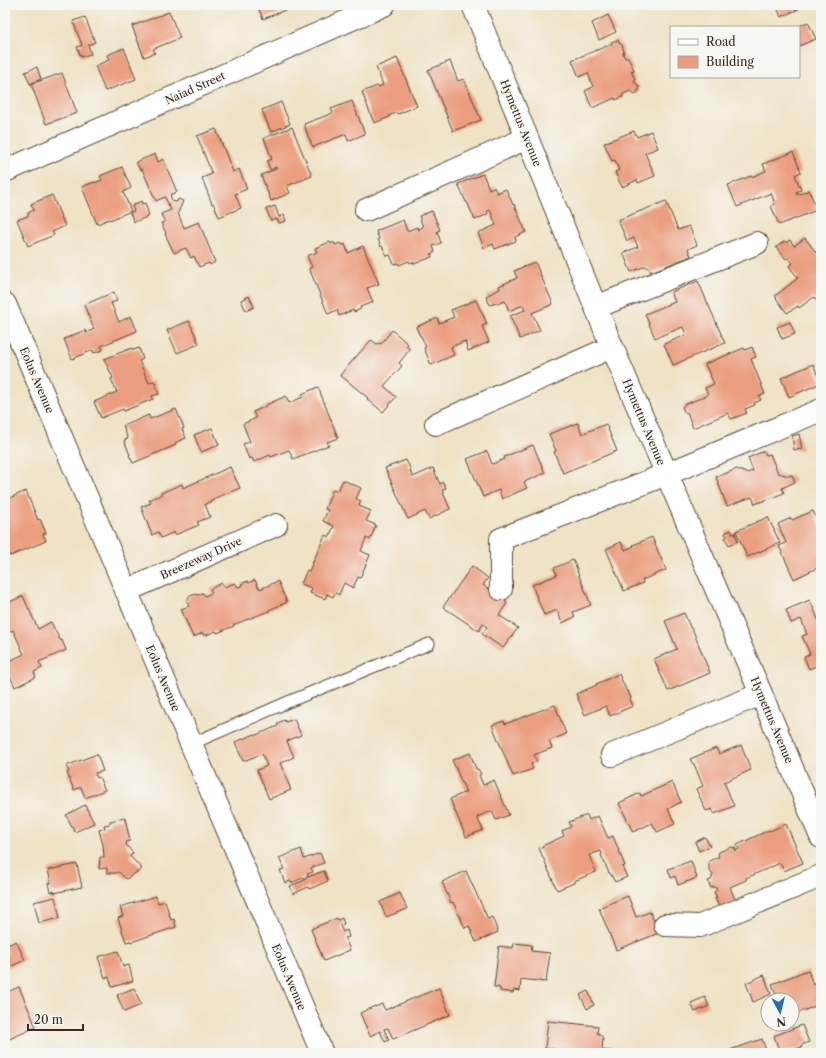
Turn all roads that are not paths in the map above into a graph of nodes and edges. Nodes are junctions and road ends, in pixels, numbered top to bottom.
1 (384, 5) edge
2 (473, 5) edge
3 (527, 138) junction
4 (5, 171) edge
5 (366, 210) dead end
6 (757, 243) dead end
7 (5, 304) edge
8 (596, 307) junction
9 (612, 347) junction
10 (821, 410) edge
11 (436, 424) dead end
12 (667, 474) junction
13 (276, 525) dead end
14 (502, 589) dead end
15 (126, 591) junction
16 (429, 644) dead end
17 (761, 694) junction
18 (191, 744) junction
19 (612, 755) dead end
20 (821, 837) edge
21 (821, 876) edge
22 (665, 925) dead end
23 (322, 1053) edge

1 - 4 street, Naiad Street
2 - 3 street, Hymettus Avenue
3 - 5 street
3 - 8 street, Hymettus Avenue
6 - 8 street
7 - 15 street, Eolus Avenue
8 - 9 street, Hymettus Avenue
9 - 11 street
9 - 12 street, Hymettus Avenue
10 - 12 street
12 - 14 street
12 - 17 street, Hymettus Avenue
13 - 15 street, Breezeway Drive
15 - 18 street, Eolus Avenue
16 - 18 lane
17 - 19 street
17 - 20 street, Hymettus Avenue
18 - 23 street, Eolus Avenue
21 - 22 street

